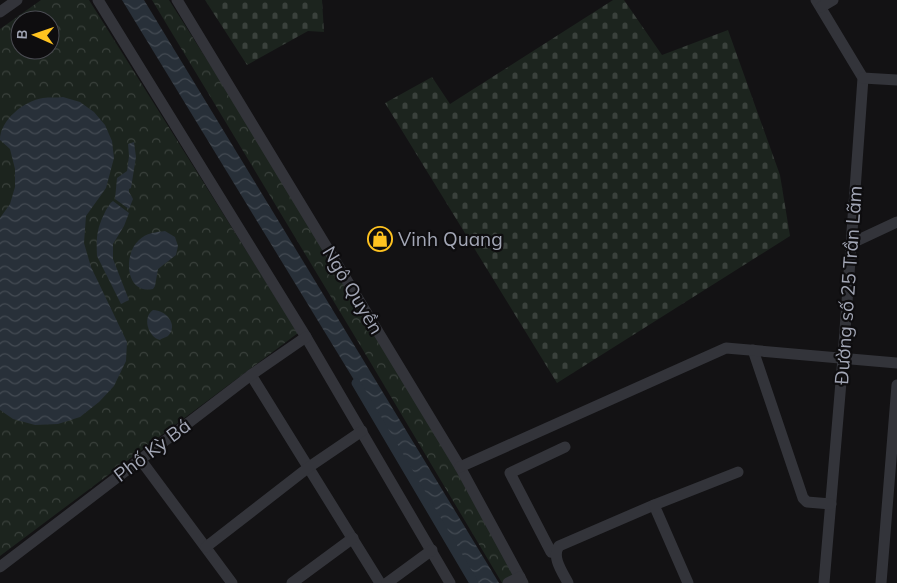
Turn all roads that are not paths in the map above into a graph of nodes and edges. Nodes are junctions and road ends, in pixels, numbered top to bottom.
1 (17, 0) edge
2 (98, 0) edge
3 (177, 0) edge
4 (833, 0) edge
5 (819, 4) edge
6 (0, 12) edge
7 (863, 78) junction
8 (897, 80) edge
9 (897, 222) edge
10 (852, 242) junction
11 (306, 337) junction
12 (753, 350) junction
13 (843, 358) junction
14 (897, 363) edge
15 (251, 375) junction
16 (897, 385) edge
17 (362, 431) junction
18 (565, 447) dead end
19 (140, 459) junction
20 (309, 467) junction
21 (460, 467) junction
22 (738, 472) dead end
23 (831, 504) junction
24 (654, 505) junction
25 (353, 538) junction
26 (206, 547) junction
27 (432, 550) junction
28 (556, 550) junction
29 (0, 567) edge
30 (522, 580) edge
31 (232, 583) edge
32 (292, 583) edge
33 (380, 583) edge
34 (386, 583) edge
35 (450, 583) edge
36 (508, 583) edge
37 (568, 583) edge
38 (688, 583) edge
39 (824, 583) edge
40 (881, 583) edge

1 - 6 street
2 - 11 street
3 - 21 street, Ngô Quyền
4 - 5 street
5 - 7 street
7 - 8 street
7 - 10 street, Đường số 25 Trần Lãm
9 - 10 street
10 - 13 street, Đường số 25 Trần Lãm
11 - 15 street, Phố Kỳ Bá
11 - 17 street
12 - 13 street
12 - 21 street
12 - 23 street
13 - 14 street
13 - 23 street, Đường số 25 Trần Lãm
15 - 19 street, Phố Kỳ Bá
15 - 20 street
16 - 40 street
17 - 20 street
17 - 27 street
18 - 28 street
19 - 26 street
19 - 29 street, Phố Kỳ Bá
20 - 25 street
20 - 26 street
21 - 30 street, Ngô Quyền
22 - 24 street
23 - 39 street, Đường số 25 Trần Lãm
24 - 28 street
24 - 38 street
25 - 32 street
25 - 33 street
26 - 31 street
27 - 34 street
27 - 35 street
28 - 37 street
30 - 36 street

